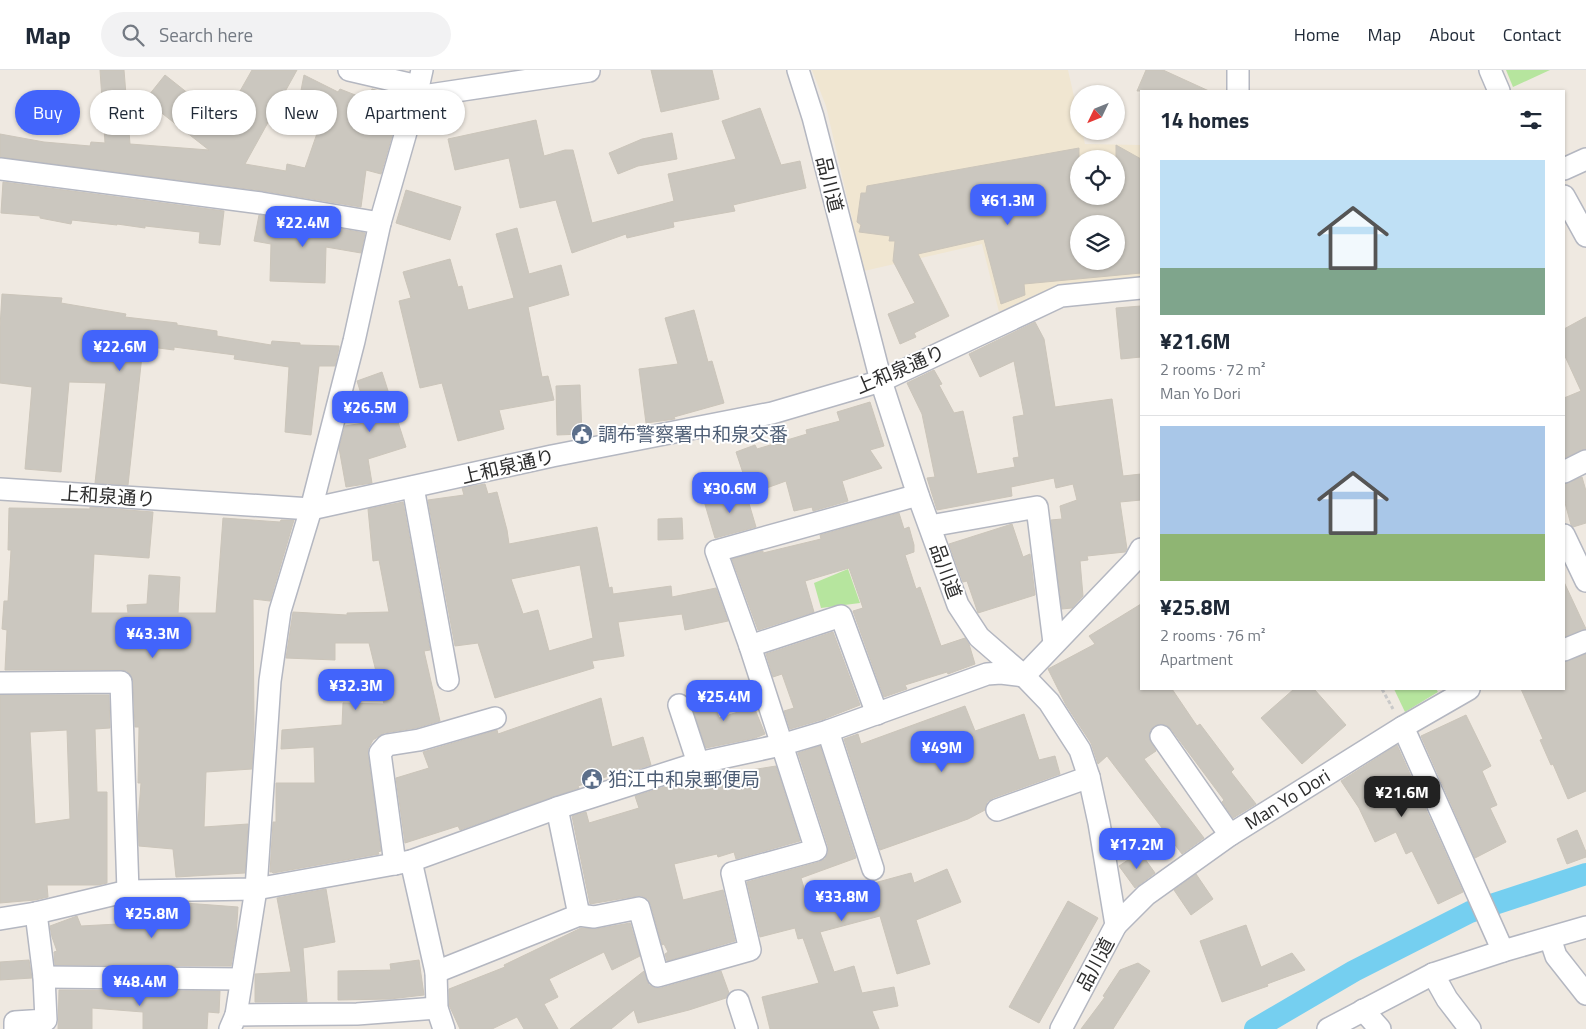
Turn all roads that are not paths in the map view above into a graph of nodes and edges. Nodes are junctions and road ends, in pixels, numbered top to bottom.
1 (349, 70) edge
2 (798, 70) edge
3 (1238, 70) edge
4 (1490, 70) edge
5 (589, 71) edge
6 (418, 84) edge
7 (1238, 90) edge
8 (1499, 90) edge
9 (1586, 159) edge
10 (0, 169) edge
11 (1565, 169) edge
12 (1565, 198) edge
13 (380, 223) junction
14 (1586, 236) edge
15 (1140, 288) edge
16 (881, 381) junction
17 (1586, 461) edge
18 (1565, 472) edge
19 (414, 487) junction
20 (0, 489) edge
21 (918, 495) junction
22 (0, 503) edge
23 (311, 509) junction
24 (930, 526) junction
25 (1565, 537) edge
26 (1140, 551) edge
27 (1586, 581) edge
28 (1586, 641) edge
29 (1054, 643) junction
30 (750, 646) junction
31 (1565, 650) edge
32 (1024, 676) junction
33 (448, 680) dead end
34 (0, 683) edge
35 (1467, 690) edge
36 (679, 705) dead end
37 (877, 714) junction
38 (495, 718) dead end
39 (1403, 727) junction
40 (828, 731) junction
41 (1161, 736) dead end
42 (781, 745) junction
43 (698, 763) junction
44 (1089, 777) junction
45 (557, 808) junction
46 (997, 810) dead end
47 (1230, 835) junction
48 (403, 863) junction
49 (873, 869) dead end
50 (256, 889) junction
51 (128, 891) junction
52 (36, 913) junction
53 (579, 916) junction
54 (0, 919) edge
55 (1116, 924) junction
56 (1586, 927) edge
57 (1550, 938) junction
58 (1503, 951) junction
59 (436, 972) junction
60 (1433, 974) junction
61 (44, 977) junction
62 (241, 979) junction
63 (1586, 994) edge
64 (738, 1000) dead end
65 (437, 1008) junction
66 (1363, 1010) junction
67 (233, 1022) edge
68 (15, 1029) edge
69 (444, 1029) edge
70 (747, 1029) edge
71 (1061, 1029) edge
72 (1328, 1029) edge
73 (1380, 1029) edge
74 (1470, 1029) edge

1 - 6 street
2 - 16 street, 品川道
3 - 7 street
4 - 8 street
5 - 6 street
6 - 13 street
9 - 11 street
10 - 13 street
12 - 14 street
13 - 23 street
15 - 16 street, 上和泉通り
16 - 19 street, 上和泉通り
16 - 21 street, 品川道
17 - 18 street
19 - 23 street, 上和泉通り
19 - 33 street
20 - 22 street
20 - 23 street, 上和泉通り
21 - 24 street, 品川道
21 - 30 street
23 - 50 street
24 - 29 street
24 - 32 street, 品川道
25 - 27 street
26 - 29 street
28 - 31 street
29 - 32 street
30 - 37 street
30 - 42 street
32 - 37 street
32 - 44 street, 品川道
34 - 51 street
35 - 39 street, Man Yo Dori
36 - 43 street
37 - 40 street
38 - 48 street
39 - 47 street, Man Yo Dori
39 - 58 street
40 - 42 street
40 - 49 street
41 - 47 street
42 - 43 street
42 - 53 street
43 - 45 street
44 - 46 street
44 - 55 street, 品川道
45 - 48 street
45 - 53 street
47 - 55 street, Man Yo Dori
48 - 50 street
48 - 59 street
50 - 51 street
50 - 62 street
51 - 52 street
52 - 54 street
52 - 61 street
53 - 59 street
55 - 71 street, 品川道
56 - 57 street
57 - 58 street
57 - 63 street
58 - 60 street
59 - 65 street
60 - 66 street
60 - 74 street
61 - 62 street
61 - 68 street
62 - 67 street
64 - 70 street
65 - 67 street
65 - 69 street
66 - 72 street
66 - 73 street

